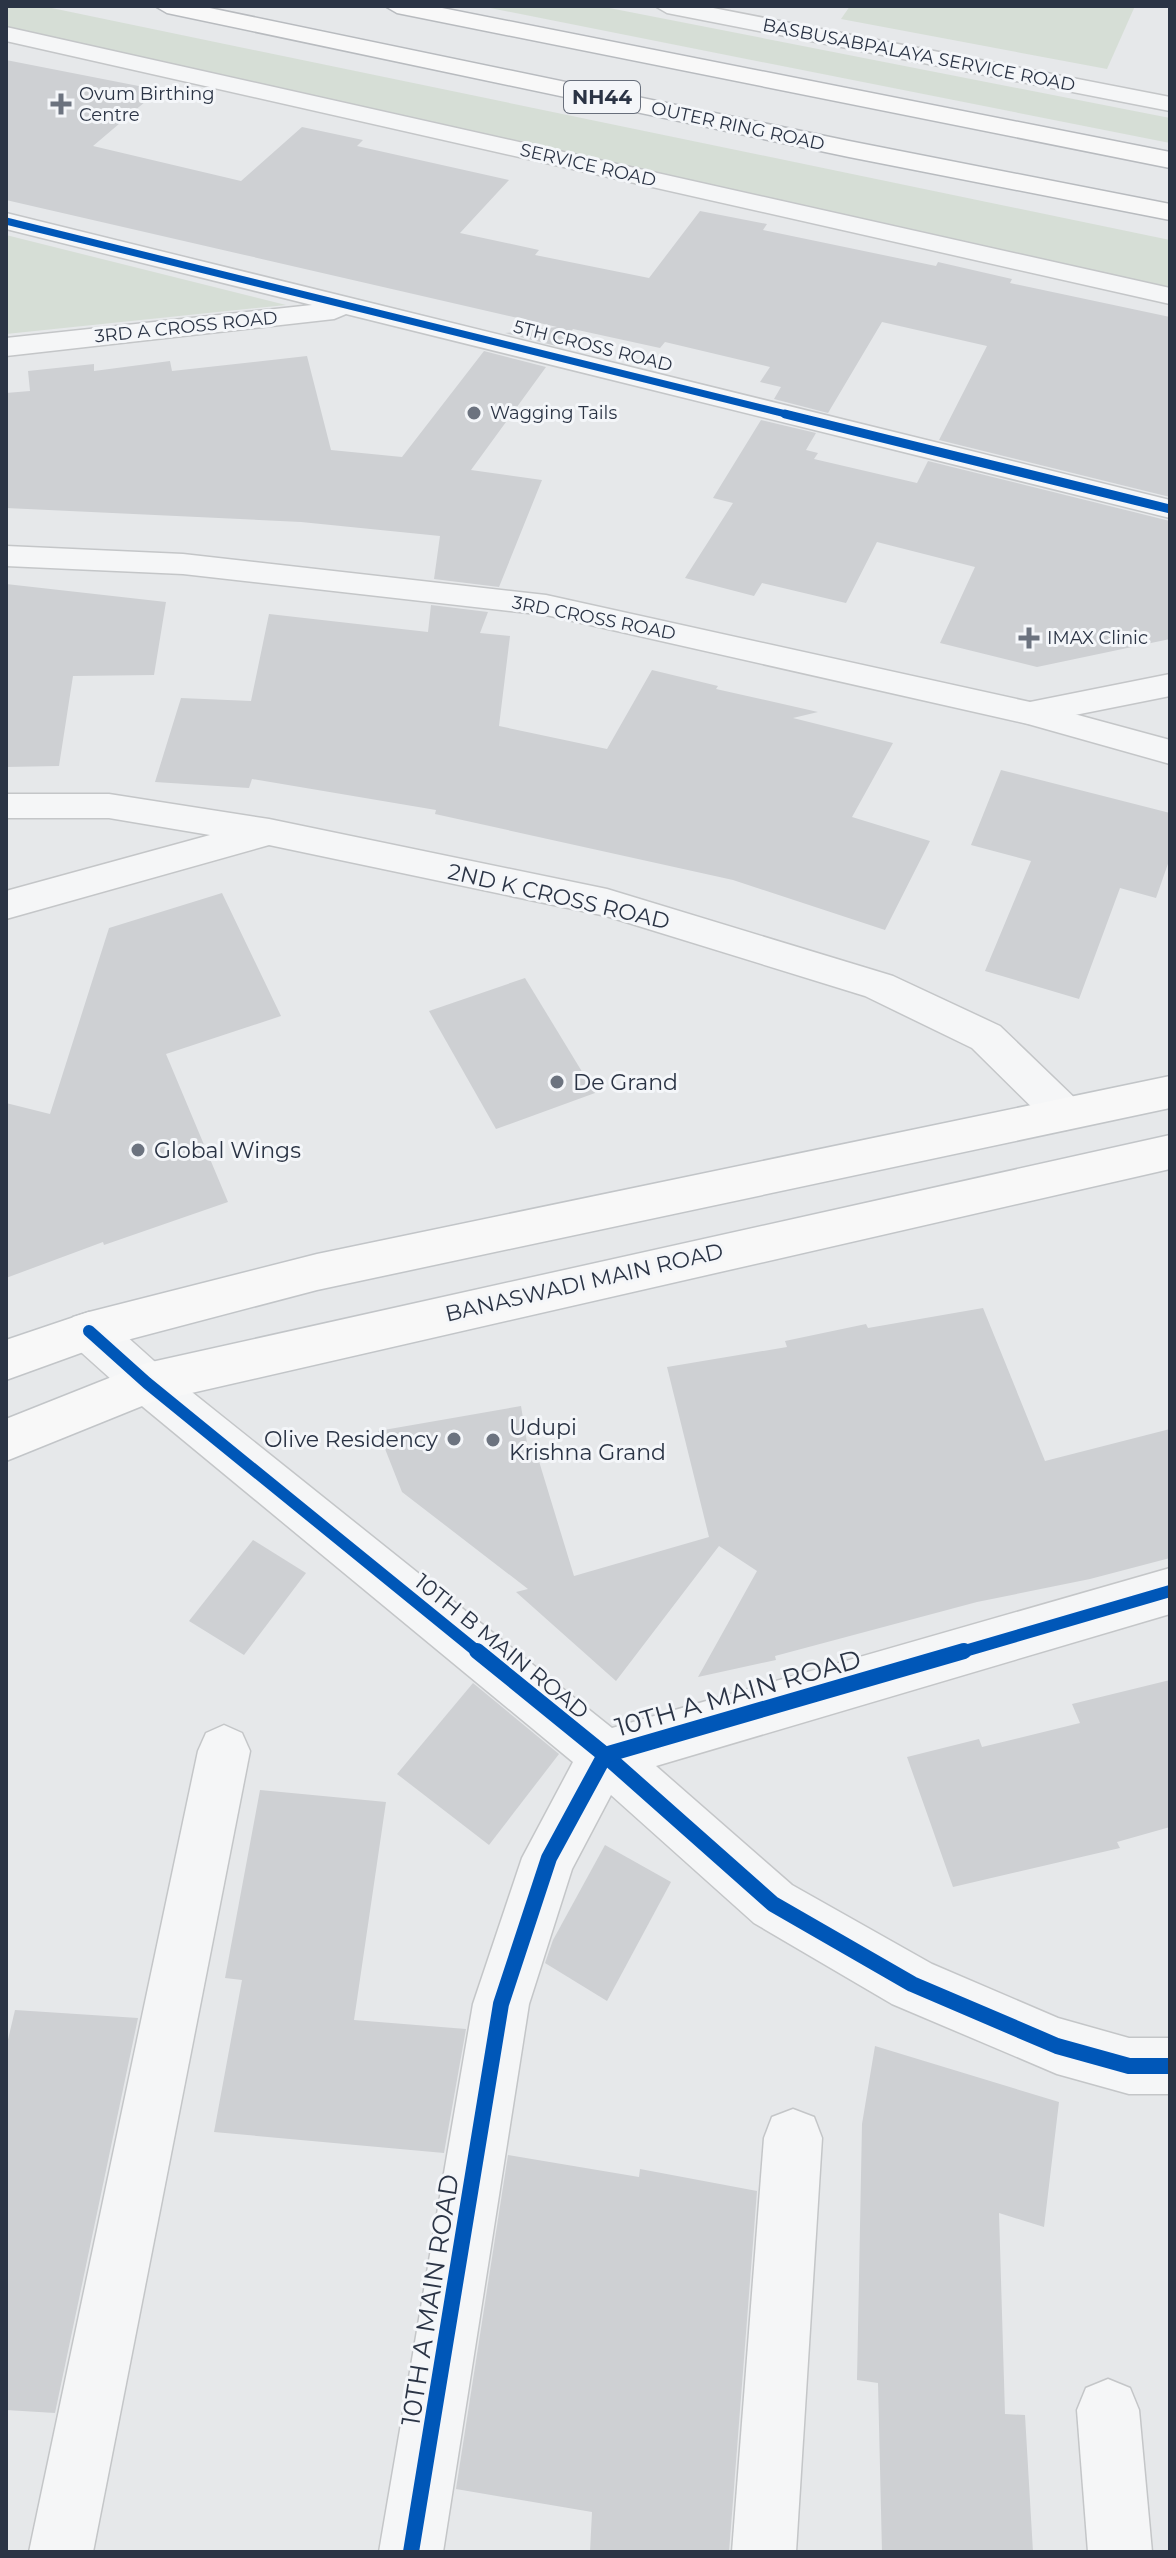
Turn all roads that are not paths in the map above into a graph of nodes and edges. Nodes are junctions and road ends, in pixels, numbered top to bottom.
1 (167, 6) edge
2 (397, 6) edge
3 (667, 6) edge
4 (6, 34) edge
5 (1170, 104) edge
6 (1170, 160) edge
7 (1170, 212) edge
8 (6, 221) edge
9 (1170, 296) edge
10 (367, 308) junction
11 (6, 347) edge
12 (1170, 509) edge
13 (6, 556) edge
14 (1170, 685) edge
15 (1030, 713) junction
16 (1170, 752) edge
17 (6, 806) edge
18 (269, 832) junction
19 (6, 905) edge
20 (1170, 1092) edge
21 (1065, 1114) junction
22 (1170, 1152) edge
23 (89, 1331) junction
24 (6, 1360) edge
25 (147, 1383) junction
26 (6, 1440) edge
27 (1170, 1591) edge
28 (224, 1751) dead end
29 (605, 1755) junction
30 (1170, 2066) edge
31 (793, 2138) dead end
32 (1108, 2410) dead end
33 (61, 2552) edge
34 (411, 2552) edge
35 (764, 2552) edge
36 (1120, 2552) edge

1 - 7 main road, OUTER RING ROAD / NH44
2 - 6 main road, NH44
3 - 5 street, BASBUSABPALAYA SERVICE ROAD
4 - 9 street, SERVICE ROAD
8 - 10 street, 5TH CROSS ROAD
10 - 11 street, 3RD A CROSS ROAD
10 - 12 street, 5TH CROSS ROAD
13 - 15 street, 3RD CROSS ROAD
14 - 15 street
15 - 16 street, 3RD CROSS ROAD
17 - 18 street, 2ND K CROSS ROAD
18 - 19 street
18 - 21 street, 2ND K CROSS ROAD
20 - 21 main road
21 - 23 main road
22 - 25 main road, BANASWADI MAIN ROAD
23 - 24 main road
23 - 25 street, 10TH B MAIN ROAD
25 - 26 main road, BANASWADI MAIN ROAD
25 - 29 street, 10TH B MAIN ROAD
27 - 29 street, 10TH A MAIN ROAD
28 - 33 street
29 - 30 street, 10TH B MAIN ROAD
29 - 34 street, 10TH A MAIN ROAD
31 - 35 street
32 - 36 street

